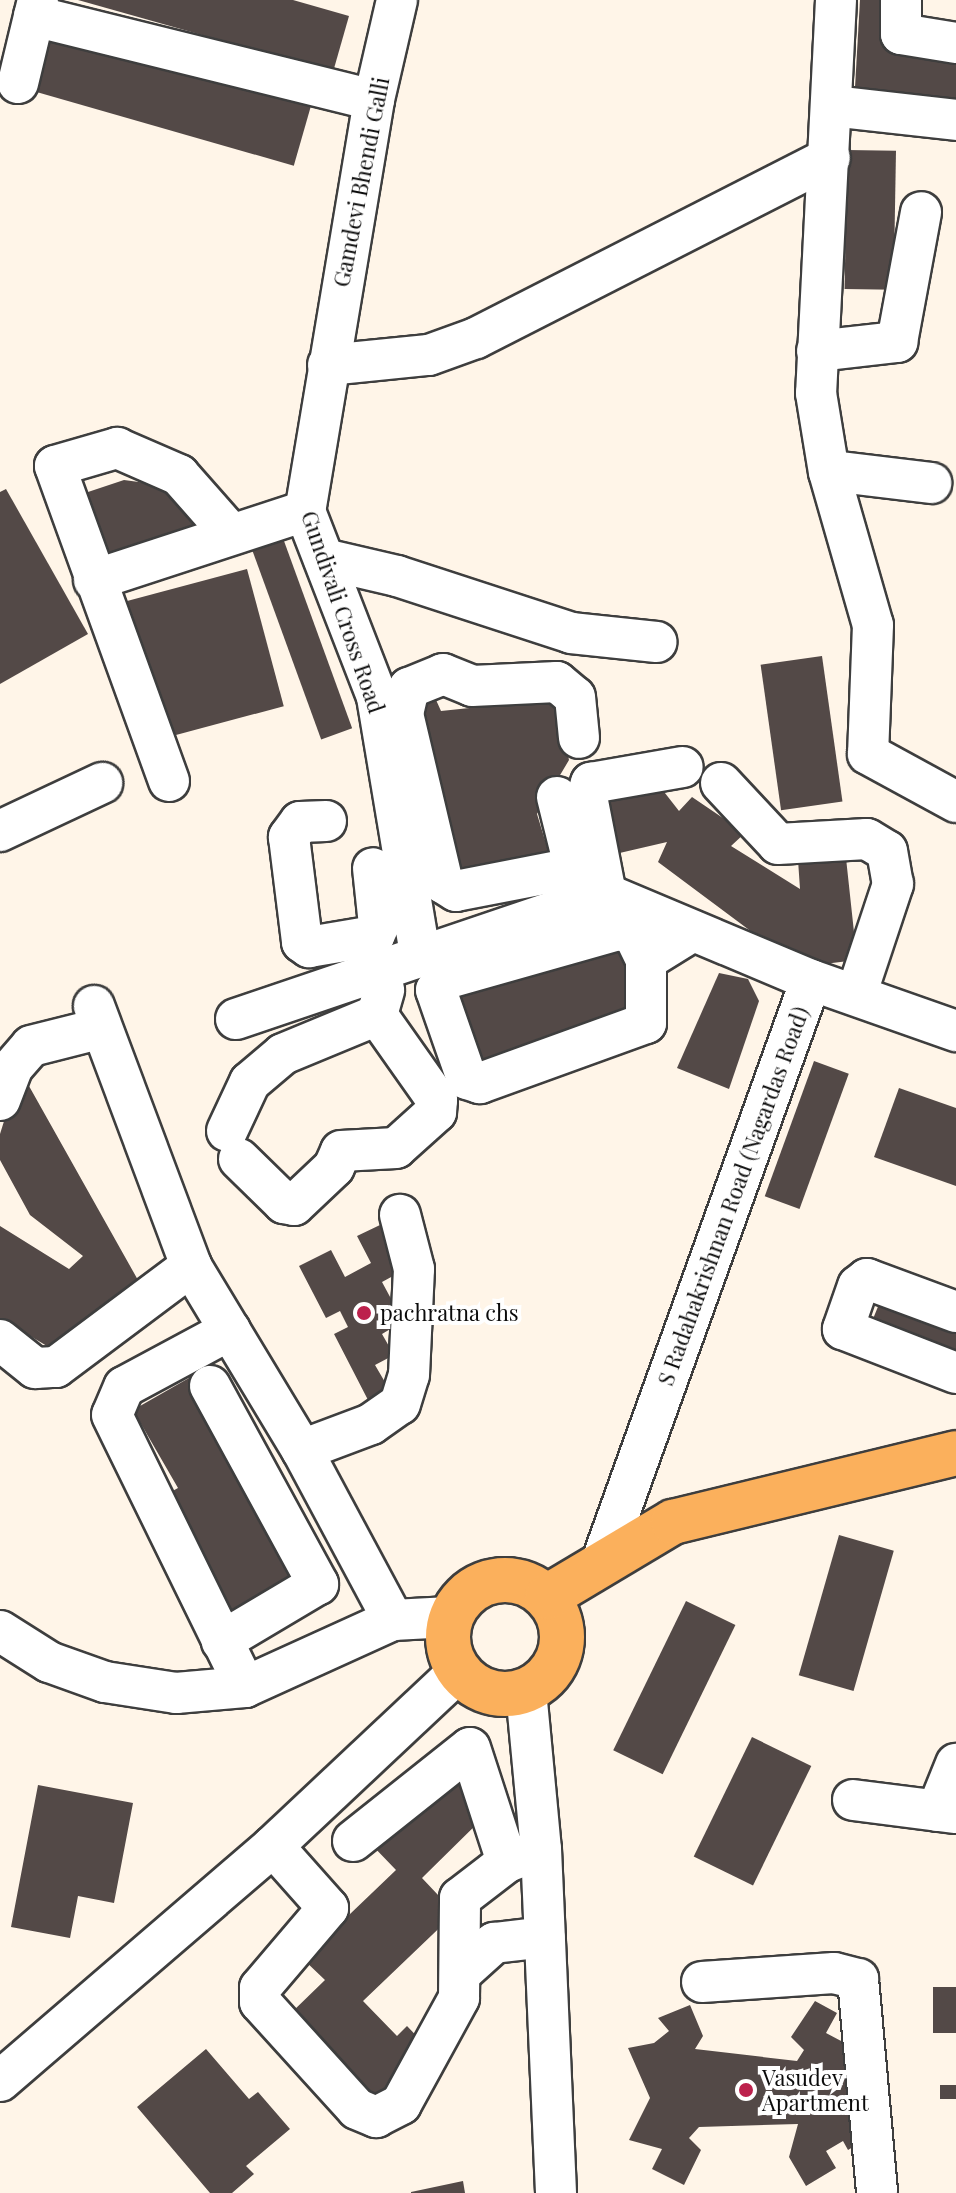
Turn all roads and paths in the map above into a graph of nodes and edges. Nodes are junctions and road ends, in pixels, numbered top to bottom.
1 (395, 0) edge
2 (836, 0) edge
3 (901, 0) edge
4 (36, 8) edge
5 (956, 43) edge
6 (18, 83) dead end
7 (374, 100) junction
8 (832, 106) junction
9 (956, 120) edge
10 (830, 158) junction
11 (921, 212) dead end
12 (831, 351) junction
13 (328, 365) junction
14 (834, 472) junction
15 (931, 483) dead end
16 (305, 511) junction
17 (231, 534) junction
18 (324, 559) junction
19 (94, 580) junction
20 (657, 642) dead end
21 (579, 738) dead end
22 (683, 767) dead end
23 (169, 781) dead end
24 (102, 783) dead end
25 (721, 783) dead end
26 (557, 797) dead end
27 (956, 802) edge
28 (326, 821) dead end
29 (0, 831) edge
30 (387, 871) junction
31 (587, 888) junction
32 (656, 901) dead end
33 (704, 931) junction
34 (325, 945) junction
35 (406, 958) junction
36 (646, 960) junction
37 (811, 980) junction
38 (336, 984) junction
39 (856, 995) junction
40 (377, 1015) junction
41 (956, 1031) edge
42 (272, 1064) junction
43 (0, 1100) edge
44 (400, 1215) dead end
45 (191, 1266) junction
46 (956, 1312) edge
47 (230, 1330) junction
48 (0, 1340) edge
49 (956, 1373) edge
50 (210, 1386) dead end
51 (302, 1450) junction
52 (956, 1453) edge
53 (603, 1558) junction
54 (547, 1597) junction
55 (450, 1617) junction
56 (393, 1620) junction
57 (0, 1631) edge
58 (222, 1641) junction
59 (458, 1672) junction
60 (245, 1687) junction
61 (526, 1691) junction
62 (956, 1764) edge
63 (323, 1799) junction
64 (853, 1800) dead end
65 (947, 1812) edge
66 (273, 1846) junction
67 (524, 1855) junction
68 (545, 1937) junction
69 (463, 1971) junction
70 (702, 1982) dead end
71 (0, 2081) edge
72 (556, 2193) edge
73 (877, 2193) edge

1 - 7 street, Gamdevi Bhendi Galli
2 - 8 street
3 - 5 street
4 - 6 street
4 - 7 street
7 - 13 street, Gamdevi Bhendi Galli
8 - 9 street
8 - 10 street
10 - 12 street
10 - 13 street
11 - 12 street
12 - 14 street
13 - 16 street, Gundivali Cross Road
14 - 15 street
14 - 27 street
16 - 17 street
16 - 18 street, Gundivali Cross Road
17 - 19 street
17 - 19 street
18 - 20 street
18 - 30 street, Gundivali Cross Road
19 - 23 street
21 - 31 street
22 - 31 street
24 - 29 street
25 - 39 street
26 - 31 street
28 - 34 street
30 - 34 street
30 - 35 street, Gundivali Cross Road
31 - 33 street
31 - 35 street
32 - 33 street
33 - 36 street
33 - 37 street
34 - 38 street
35 - 38 street
35 - 40 street
36 - 36 street
37 - 39 street, S Radahakrishnan Road (Nagardas Road)
37 - 53 street, S Radahakrishnan Road (Nagardas Road)
38 - 42 street
39 - 41 street, S Radahakrishnan Road (Nagardas Road)
40 - 42 street
40 - 42 street
43 - 45 street
44 - 51 street
45 - 47 street
45 - 48 street
46 - 49 street
47 - 51 street
47 - 58 street
50 - 58 street
51 - 56 street
52 - 53 main road
53 - 54 main road
54 - 55 main road
54 - 61 main road
55 - 56 street
55 - 59 main road
56 - 60 street
57 - 60 street
58 - 60 street
59 - 61 main road
59 - 63 street
61 - 67 street
62 - 65 street
63 - 66 street
63 - 67 street
64 - 65 street
66 - 69 street
66 - 71 street
67 - 68 street
67 - 69 street
68 - 69 street
68 - 72 street
70 - 73 street

